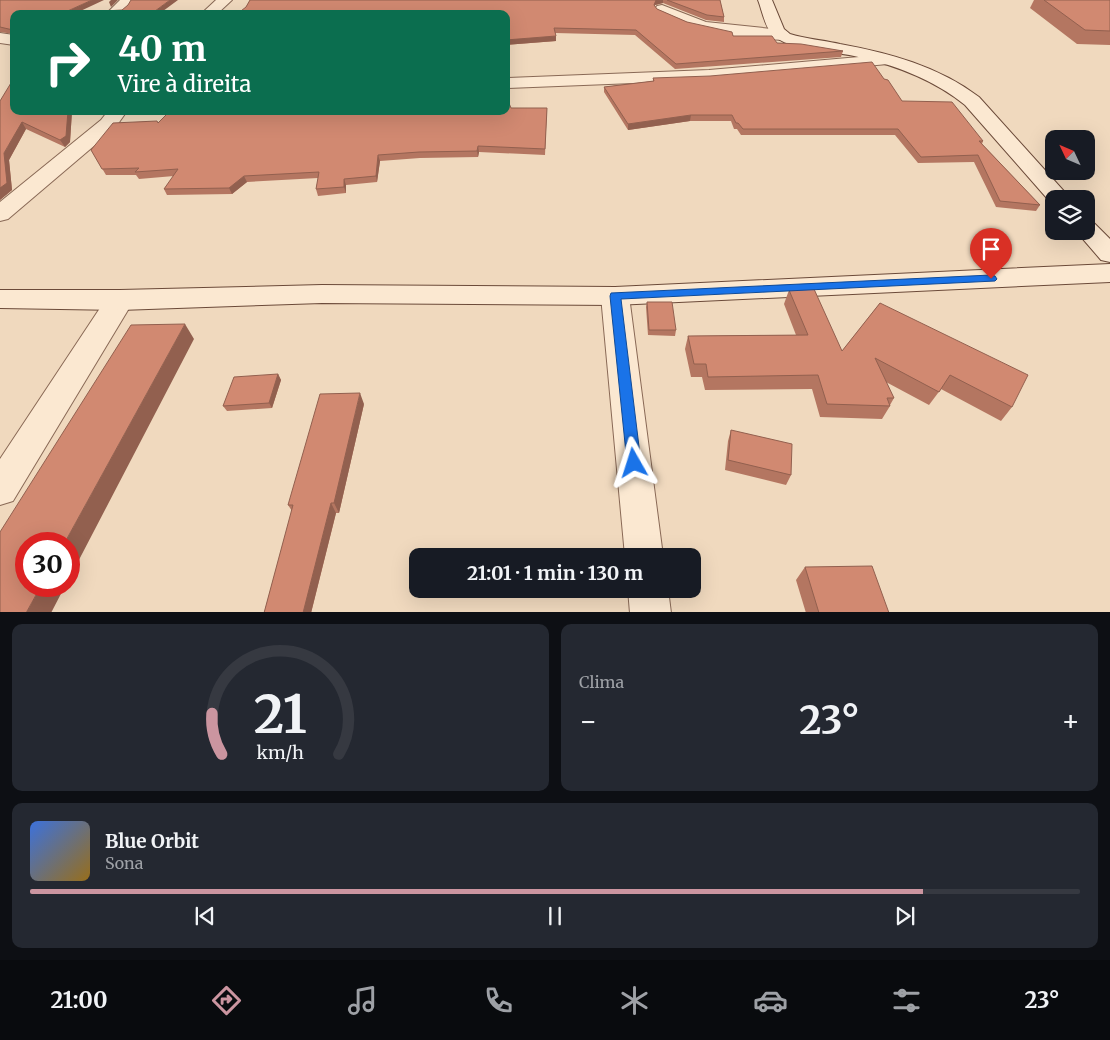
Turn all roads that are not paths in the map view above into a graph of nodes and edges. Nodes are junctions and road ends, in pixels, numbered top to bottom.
1 (127, 0) edge
2 (225, 0) edge
3 (765, 0) edge
4 (662, 9) edge
5 (119, 10) edge
6 (213, 10) edge
7 (782, 35) junction
8 (882, 60) junction
9 (510, 83) edge
10 (115, 115) edge
11 (1052, 190) edge
12 (0, 214) edge
13 (1095, 238) edge
14 (1110, 254) edge
15 (1110, 273) edge
16 (615, 296) junction
17 (0, 298) edge
18 (120, 300) junction
19 (0, 489) edge
20 (643, 548) edge
21 (649, 598) edge
22 (651, 612) edge

1 - 5 street
2 - 6 street
3 - 7 street
4 - 7 street
7 - 8 street
8 - 9 street
8 - 11 street
10 - 12 street
13 - 14 street
15 - 16 street
16 - 18 street
16 - 20 street
17 - 18 street
18 - 19 street
21 - 22 street

